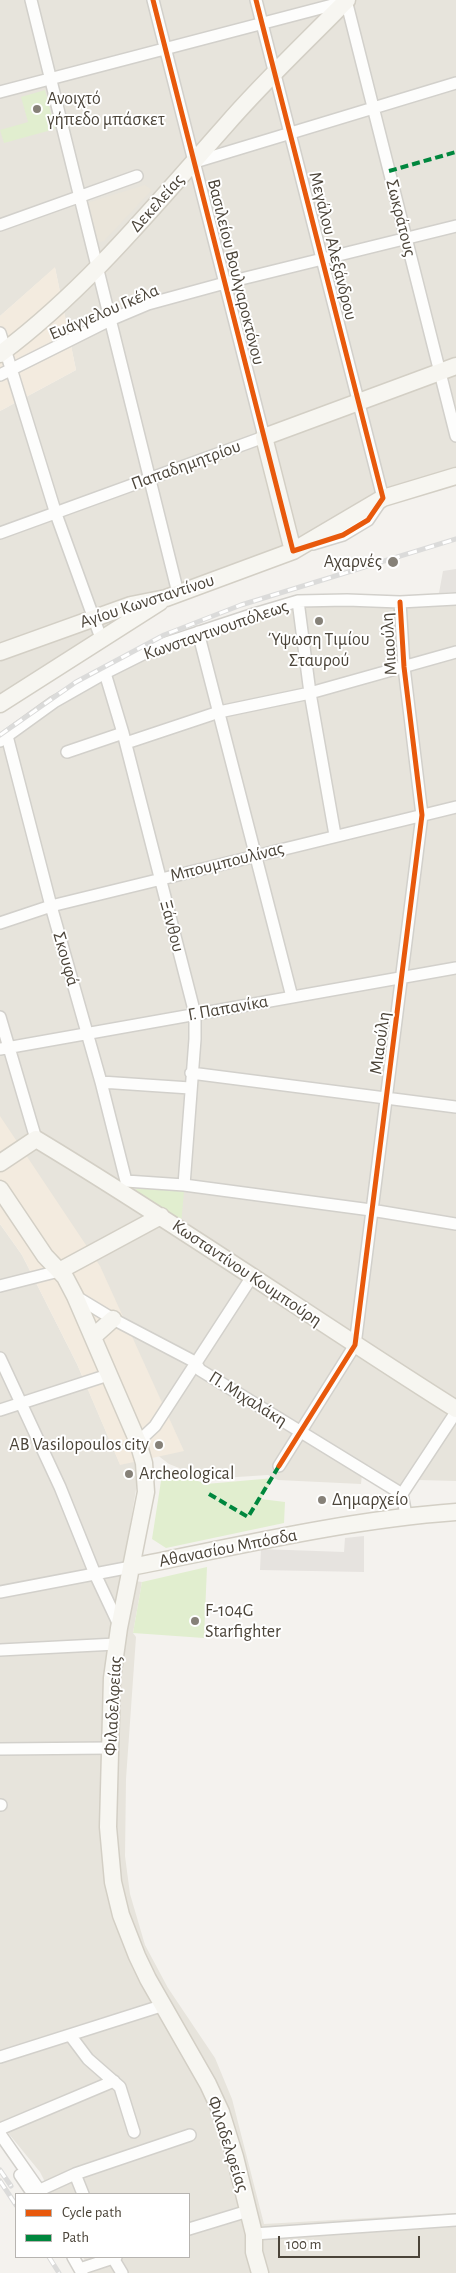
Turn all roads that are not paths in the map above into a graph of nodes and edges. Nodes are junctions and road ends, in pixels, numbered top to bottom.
1 (31, 0) edge
2 (153, 0) edge
3 (256, 0) edge
4 (346, 0) edge
5 (321, 16) junction
6 (262, 23) junction
7 (166, 48) junction
8 (276, 72) junction
9 (49, 78) junction
10 (456, 83) edge
11 (0, 92) edge
12 (373, 108) junction
13 (291, 133) junction
14 (195, 162) junction
15 (137, 176) dead end
16 (80, 198) junction
17 (0, 226) edge
18 (456, 226) edge
19 (405, 238) junction
20 (322, 259) junction
21 (97, 267) junction
22 (225, 283) junction
23 (110, 320) junction
24 (0, 333) edge
25 (2, 352) edge
26 (456, 366) edge
27 (5, 372) edge
28 (439, 372) junction
29 (357, 402) junction
30 (456, 436) edge
31 (264, 437) junction
32 (456, 476) edge
33 (149, 478) junction
34 (383, 498) junction
35 (56, 514) junction
36 (0, 533) edge
37 (293, 550) junction
38 (172, 596) junction
39 (456, 599) edge
40 (298, 601) junction
41 (400, 602) junction
42 (94, 617) junction
43 (198, 632) junction
44 (102, 641) junction
45 (0, 652) edge
46 (456, 652) edge
47 (404, 667) junction
48 (105, 673) junction
49 (310, 693) junction
50 (0, 703) edge
51 (220, 712) junction
52 (125, 738) junction
53 (4, 739) edge
54 (67, 752) dead end
55 (456, 806) edge
56 (422, 815) junction
57 (335, 835) junction
58 (255, 855) junction
59 (159, 879) junction
60 (51, 906) junction
61 (0, 923) edge
62 (456, 968) edge
63 (403, 976) junction
64 (292, 997) junction
65 (195, 1014) junction
66 (0, 1017) edge
67 (88, 1033) junction
68 (5, 1048) edge
69 (192, 1073) junction
70 (102, 1082) junction
71 (190, 1088) junction
72 (386, 1098) junction
73 (456, 1107) edge
74 (36, 1139) junction
75 (0, 1162) edge
76 (184, 1185) junction
77 (123, 1186) junction
78 (0, 1189) edge
79 (371, 1210) junction
80 (161, 1216) junction
81 (456, 1224) edge
82 (59, 1271) junction
83 (253, 1275) junction
84 (0, 1286) edge
85 (75, 1296) junction
86 (113, 1320) junction
87 (94, 1336) junction
88 (355, 1345) junction
89 (0, 1358) edge
90 (195, 1362) junction
91 (108, 1375) junction
92 (21, 1402) junction
93 (0, 1410) edge
94 (456, 1410) edge
95 (300, 1432) junction
96 (138, 1442) junction
97 (279, 1466) dead end
98 (402, 1494) junction
99 (456, 1512) edge
100 (406, 1515) junction
101 (131, 1568) junction
102 (95, 1574) junction
103 (0, 1579) edge
104 (2, 1592) edge
105 (119, 1626) junction
106 (116, 1644) junction
107 (0, 1650) edge
108 (110, 1748) junction
109 (0, 1749) edge
110 (164, 2005) junction
111 (70, 2035) junction
112 (0, 2057) edge
113 (114, 2081) junction
114 (0, 2129) edge
115 (134, 2132) dead end
116 (0, 2134) edge
117 (190, 2135) dead end
118 (0, 2147) edge
119 (75, 2174) junction
120 (39, 2193) edge
121 (83, 2193) edge
122 (248, 2211) junction
123 (456, 2220) edge
124 (190, 2229) edge
125 (254, 2234) junction
126 (74, 2258) edge
127 (110, 2258) edge
128 (113, 2258) edge
129 (81, 2271) edge
130 (122, 2273) edge
131 (260, 2273) edge
132 (271, 2273) edge

1 - 9 street
2 - 7 street, Βασιλείου Βουλγαροκτόνου
3 - 6 street, Μεγάλου Αλεξάνδρου
4 - 5 main road, Δεκελείας
4 - 12 street, Σωκράτους
5 - 6 street
5 - 8 main road, Δεκελείας
6 - 7 street
6 - 8 street, Μεγάλου Αλεξάνδρου
7 - 9 street
7 - 14 street, Βασιλείου Βουλγαροκτόνου
8 - 13 street, Μεγάλου Αλεξάνδρου
8 - 14 main road, Δεκελείας
9 - 11 street
9 - 16 street
10 - 12 street
12 - 13 street
12 - 19 street, Σωκράτους
13 - 14 street
13 - 20 street, Μεγάλου Αλεξάνδρου
14 - 21 main road, Δεκελείας
14 - 22 street, Βασιλείου Βουλγαροκτόνου
15 - 16 street
16 - 17 street
16 - 21 street
18 - 19 street, Ευάγγελου Γκέλα
19 - 20 street, Ευάγγελου Γκέλα
19 - 28 street, Σωκράτους
20 - 22 street, Ευάγγελου Γκέλα
20 - 29 street, Μεγάλου Αλεξάνδρου
21 - 23 street
21 - 25 main road, Δεκελείας
22 - 23 street, Ευάγγελου Γκέλα
22 - 31 street, Βασιλείου Βουλγαροκτόνου
23 - 27 street, Ευάγγελου Γκέλα
23 - 33 street
24 - 25 street
25 - 27 street
26 - 28 main road, Παπαδημητρίου
27 - 35 street
28 - 29 main road, Παπαδημητρίου
28 - 30 street, Σωκράτους
29 - 31 main road, Παπαδημητρίου
29 - 34 street, Μεγάλου Αλεξάνδρου
31 - 33 street, Παπαδημητρίου
31 - 37 main road, Βασιλείου Βουλγαροκτόνου
32 - 34 main road, Αγίου Κωνσταντίνου
33 - 35 street, Παπαδημητρίου
33 - 38 street
34 - 37 main road, Αγίου Κωνσταντίνου
35 - 36 street, Παπαδημητρίου
35 - 42 street
37 - 38 main road, Αγίου Κωνσταντίνου
38 - 42 main road, Αγίου Κωνσταντίνου
38 - 44 main road, Κωνσταντινουπόλεως
39 - 41 street, Κωνσταντινουπόλεως
40 - 41 street, Κωνσταντινουπόλεως
40 - 43 street, Κωνσταντινουπόλεως
40 - 49 street
41 - 47 street, Μιαούλη
42 - 44 street
42 - 45 main road, Αγίου Κωνσταντίνου
43 - 48 street, Κωνσταντινουπόλεως
43 - 51 street
44 - 50 main road, Κωνσταντινουπόλεως
46 - 47 street
47 - 49 street
47 - 56 street, Μιαούλη
48 - 52 street, Ξάνθου
48 - 53 street, Κωνσταντινουπόλεως
49 - 51 street
49 - 57 street
51 - 52 street
51 - 58 street
52 - 54 street
52 - 59 street, Ξάνθου
53 - 60 street, Σκουφά
55 - 56 street, Μπουμπουλίνας
56 - 57 street, Μπουμπουλίνας
56 - 63 street, Μιαούλη
57 - 58 street, Μπουμπουλίνας
58 - 59 street, Μπουμπουλίνας
58 - 64 street
59 - 60 street, Μπουμπουλίνας
59 - 65 street, Ξάνθου
60 - 61 street, Μπουμπουλίνας
60 - 67 street, Σκουφά
62 - 63 street, Γ. Παπανίκα
63 - 64 street, Γ. Παπανίκα
63 - 72 street, Μιαούλη
64 - 65 street, Γ. Παπανίκα
65 - 67 street, Γ. Παπανίκα
65 - 69 street, Ξάνθου
66 - 68 street
67 - 68 street, Γ. Παπανίκα
67 - 70 street, Σκουφά
68 - 74 street
69 - 71 street, Ξάνθου
69 - 72 street
70 - 71 street
70 - 77 street, Σκουφά
71 - 76 street, Ξάνθου
72 - 73 street
72 - 79 street, Μιαούλη
74 - 75 main road
74 - 77 main road, Κωσταντίνου Κουμπούρη
76 - 77 street
76 - 79 street
77 - 80 main road, Κωσταντίνου Κουμπούρη
78 - 82 main road, Φιλαδελφείας
79 - 81 street
79 - 88 street, Μιαούλη
80 - 82 main road
80 - 83 main road, Κωσταντίνου Κουμπούρη
82 - 84 street
82 - 85 main road, Φιλαδελφείας
83 - 88 main road, Κωσταντίνου Κουμπούρη
83 - 90 street
85 - 86 street, Π. Μιχαλάκη
85 - 87 main road, Φιλαδελφείας
86 - 87 main road
86 - 90 street, Π. Μιχαλάκη
87 - 91 main road, Φιλαδελφείας
88 - 94 main road, Κωσταντίνου Κουμπούρη
88 - 95 street, Μιαούλη
89 - 92 street
90 - 95 street, Π. Μιχαλάκη
90 - 96 street
91 - 92 street
91 - 96 main road, Φιλαδελφείας
92 - 93 street
92 - 102 street
94 - 98 street
95 - 97 street, Μιαούλη
95 - 98 street, Π. Μιχαλάκη
96 - 101 main road, Φιλαδελφείας
98 - 100 street
99 - 100 main road, Αθανασίου Μπόσδα
100 - 101 main road, Αθανασίου Μπόσδα
101 - 102 street, Αθανασίου Μπόσδα
101 - 105 main road, Φιλαδελφείας
102 - 104 street, Αθανασίου Μπόσδα
102 - 105 street
103 - 104 street
105 - 106 main road, Φιλαδελφείας
106 - 107 street
106 - 108 main road, Φιλαδελφείας
108 - 109 street
108 - 110 main road, Φιλαδελφείας
110 - 111 street
110 - 122 main road, Φιλαδελφείας
111 - 112 street
111 - 113 street
113 - 114 street
113 - 115 street
116 - 120 street
117 - 119 street
118 - 120 street
119 - 120 street
119 - 121 street
122 - 124 street
122 - 125 main road, Φιλαδελφείας
123 - 125 street
125 - 131 main road, Φιλαδελφείας
125 - 132 main road, Φιλαδελφείας
126 - 129 street
127 - 129 street
128 - 130 street

